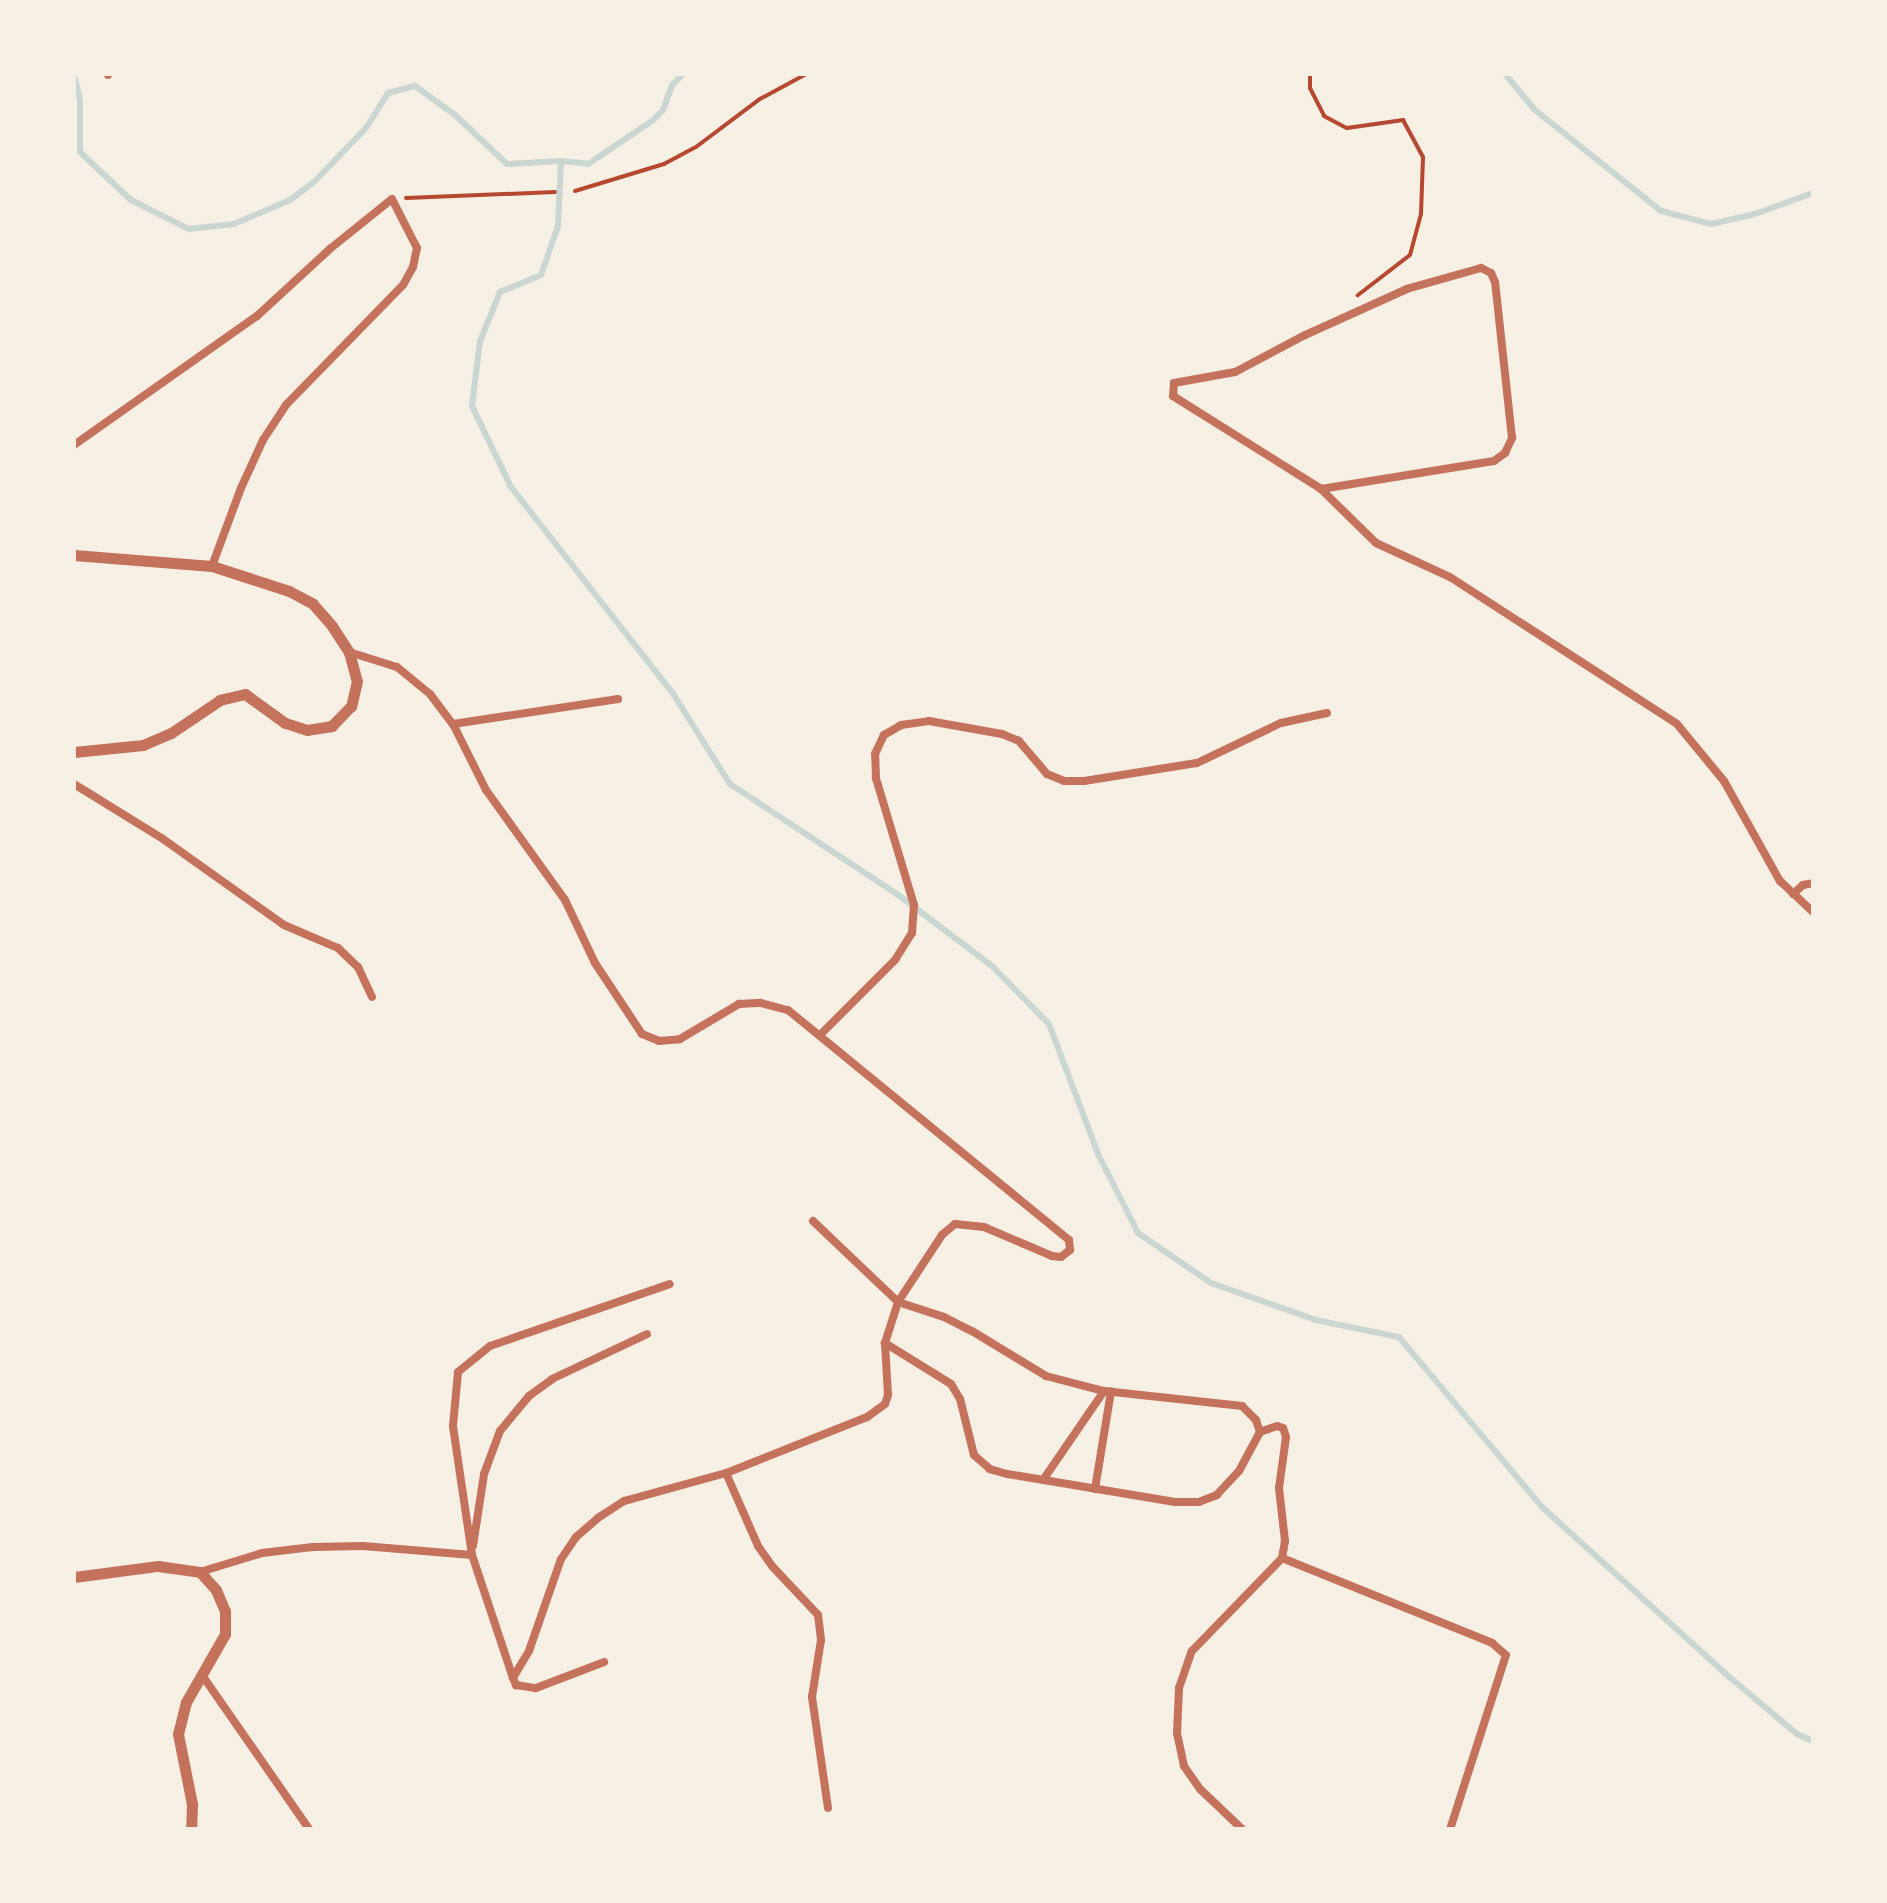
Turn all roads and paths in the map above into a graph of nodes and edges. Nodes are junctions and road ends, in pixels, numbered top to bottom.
1 (806, 74) edge
2 (1310, 74) edge
3 (575, 191) dead end
4 (555, 192) dead end
5 (392, 199) junction
6 (1352, 299) dead end
7 (74, 445) edge
8 (1321, 489) junction
9 (74, 555) edge
10 (212, 566) junction
11 (349, 652) junction
12 (618, 699) dead end
13 (1327, 713) dead end
14 (453, 724) junction
15 (74, 752) edge
16 (74, 784) edge
17 (1813, 883) edge
18 (1793, 894) junction
19 (1813, 912) edge
20 (372, 997) dead end
21 (821, 1034) junction
22 (813, 1221) dead end
23 (670, 1284) dead end
24 (898, 1302) junction
25 (647, 1334) dead end
26 (885, 1343) junction
27 (1108, 1391) junction
28 (1260, 1432) junction
29 (726, 1473) junction
30 (1043, 1480) junction
31 (1095, 1489) junction
32 (472, 1555) junction
33 (1282, 1558) junction
34 (200, 1572) junction
35 (74, 1577) edge
36 (604, 1662) dead end
37 (202, 1675) junction
38 (513, 1678) junction
39 (828, 1808) dead end
40 (191, 1829) edge
41 (309, 1829) edge
42 (1242, 1829) edge
43 (1450, 1829) edge

1 - 3 path
2 - 6 path
4 - 5 path
5 - 7 street
5 - 10 street
8 - 8 street
8 - 18 street
9 - 10 street
10 - 11 street
11 - 14 street
11 - 15 street
12 - 14 street
13 - 21 street
14 - 21 street
16 - 20 street
17 - 18 street
18 - 19 street
21 - 24 street
22 - 24 street
23 - 32 street
24 - 26 street
24 - 27 street
25 - 32 street
26 - 29 street
26 - 30 street
27 - 28 street
27 - 30 street
27 - 31 street
28 - 31 street
28 - 33 street
29 - 38 street
29 - 39 street
30 - 31 street
32 - 34 street
32 - 38 street
33 - 42 street
33 - 43 street
34 - 35 street
34 - 37 street
36 - 38 street
37 - 40 street
37 - 41 street

